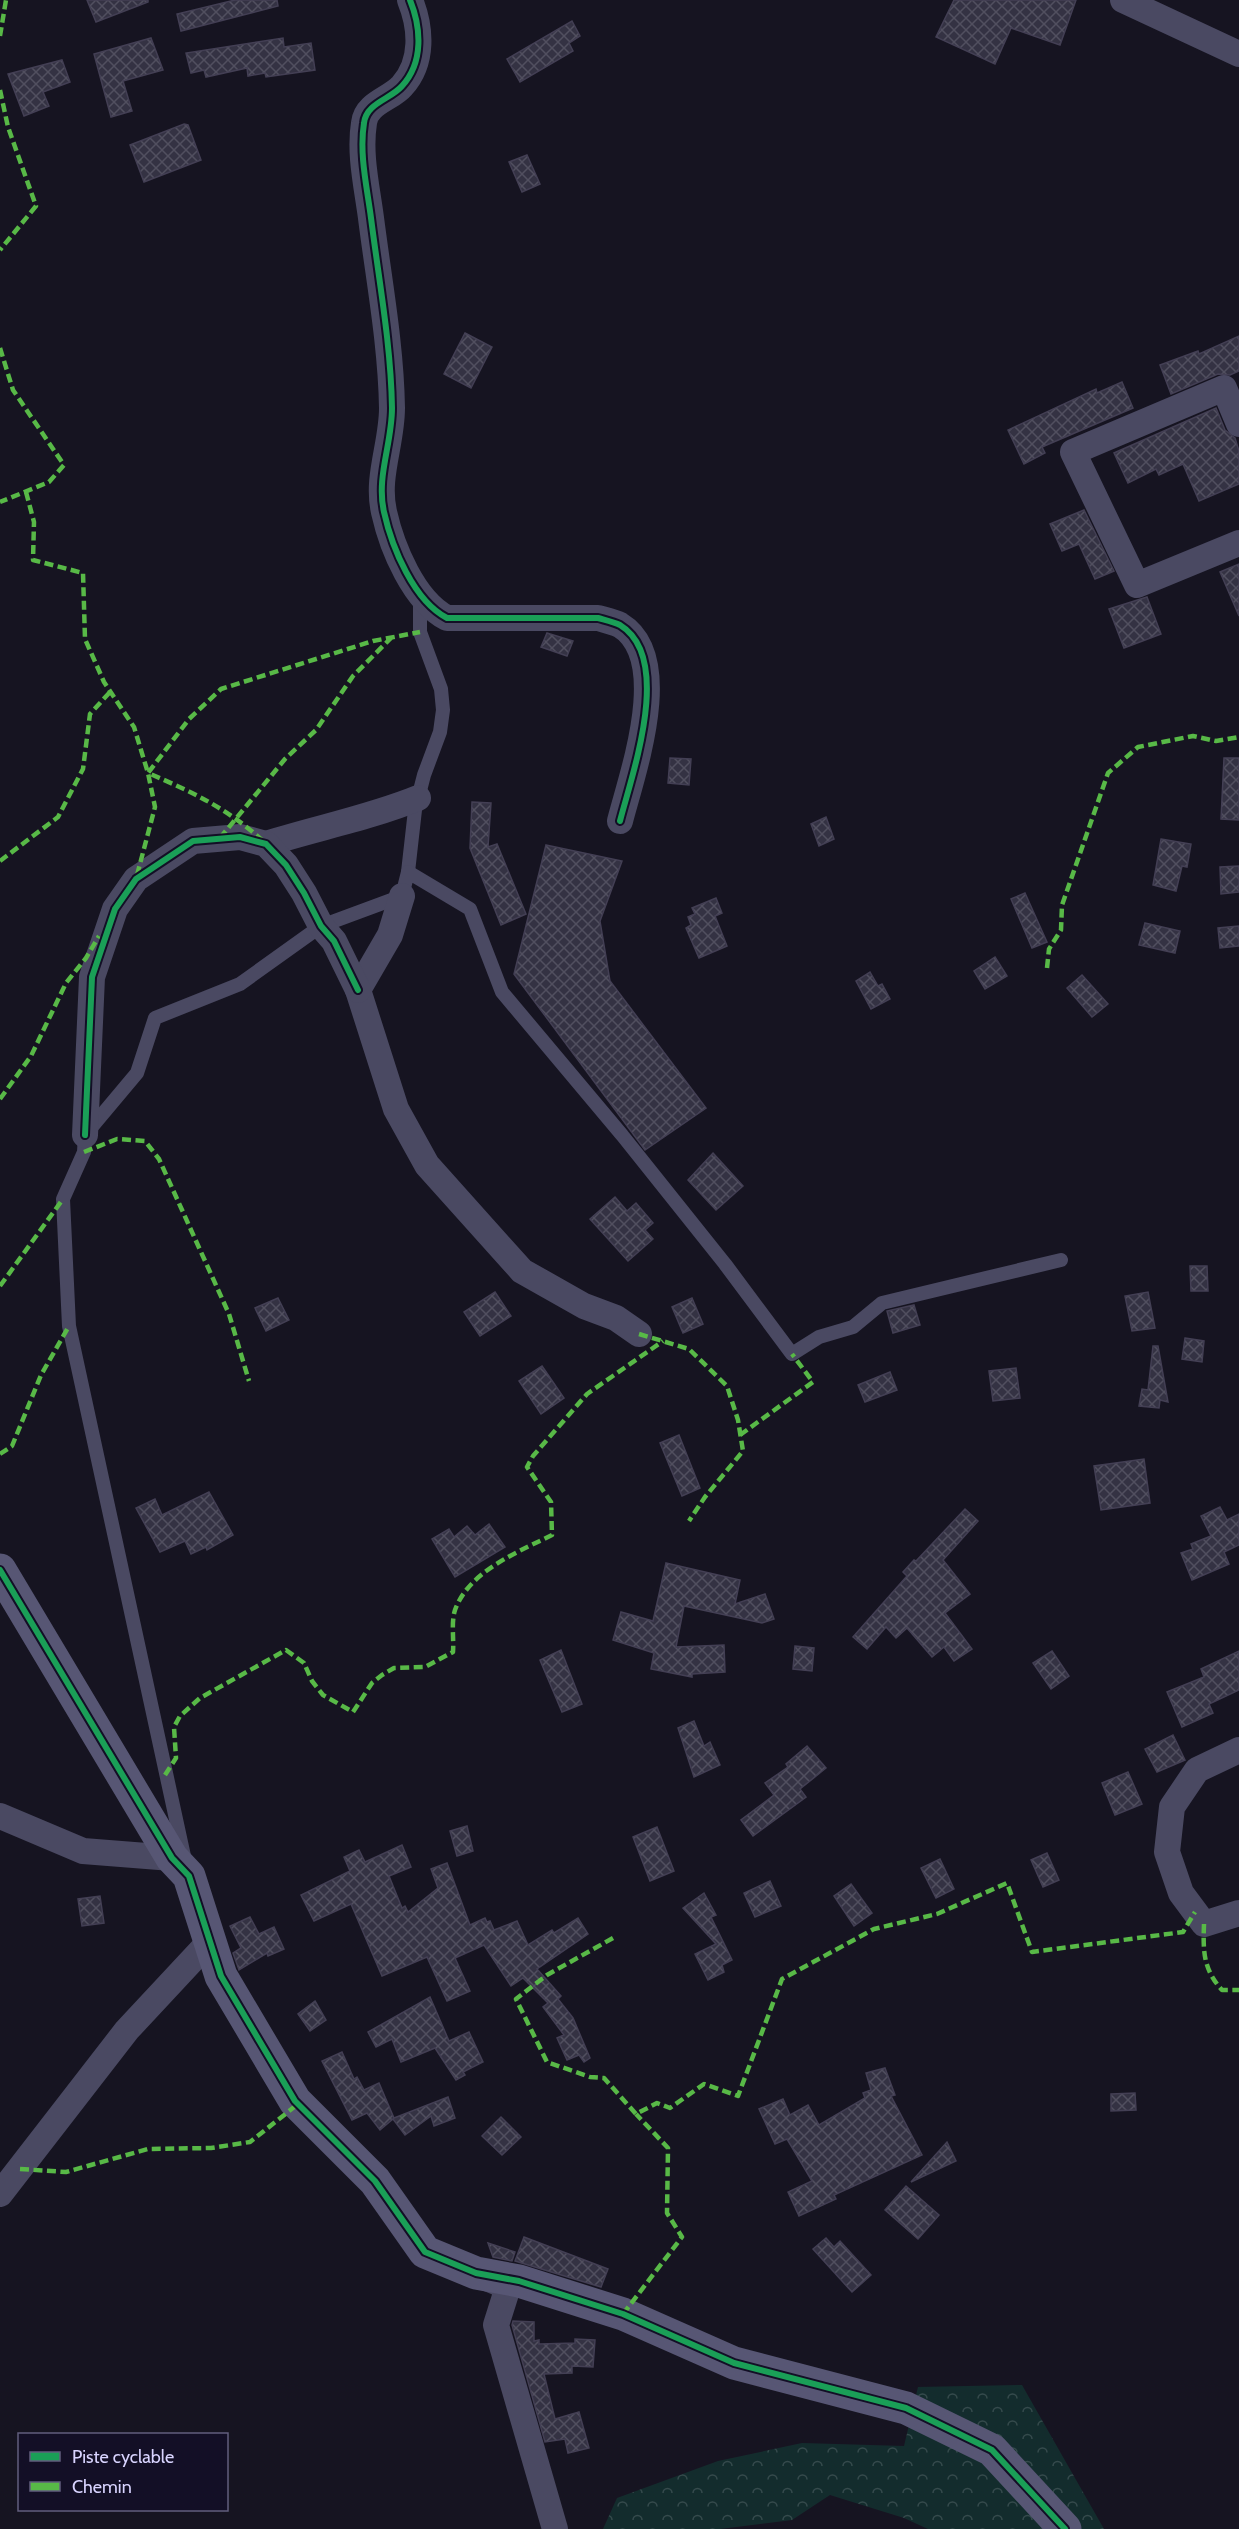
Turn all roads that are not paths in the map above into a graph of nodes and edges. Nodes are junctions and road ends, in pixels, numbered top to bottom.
1 (410, 0) edge
2 (1124, 0) edge
3 (1239, 54) edge
4 (1239, 424) edge
5 (1239, 543) edge
6 (420, 595) junction
7 (418, 798) junction
8 (620, 821) dead end
9 (266, 844) junction
10 (408, 872) junction
11 (402, 896) junction
12 (321, 926) junction
13 (358, 990) junction
14 (85, 1135) junction
15 (1061, 1260) dead end
16 (639, 1334) dead end
17 (0, 1570) edge
18 (1239, 1750) edge
19 (0, 1816) edge
20 (180, 1867) junction
21 (1239, 1913) edge
22 (210, 1941) junction
23 (0, 2194) edge
24 (476, 2273) junction
25 (555, 2529) edge
26 (1065, 2529) edge

1 - 6 street
2 - 3 street
4 - 5 street
6 - 7 lane
6 - 8 street
7 - 9 street
7 - 10 lane
9 - 12 street
9 - 14 street
10 - 11 lane
10 - 15 lane
11 - 12 lane
11 - 13 street
12 - 13 street
12 - 14 lane
13 - 16 street
14 - 20 lane
17 - 20 street
18 - 21 street
19 - 20 street
20 - 22 street
22 - 23 street
22 - 24 street
24 - 25 street
24 - 26 street

